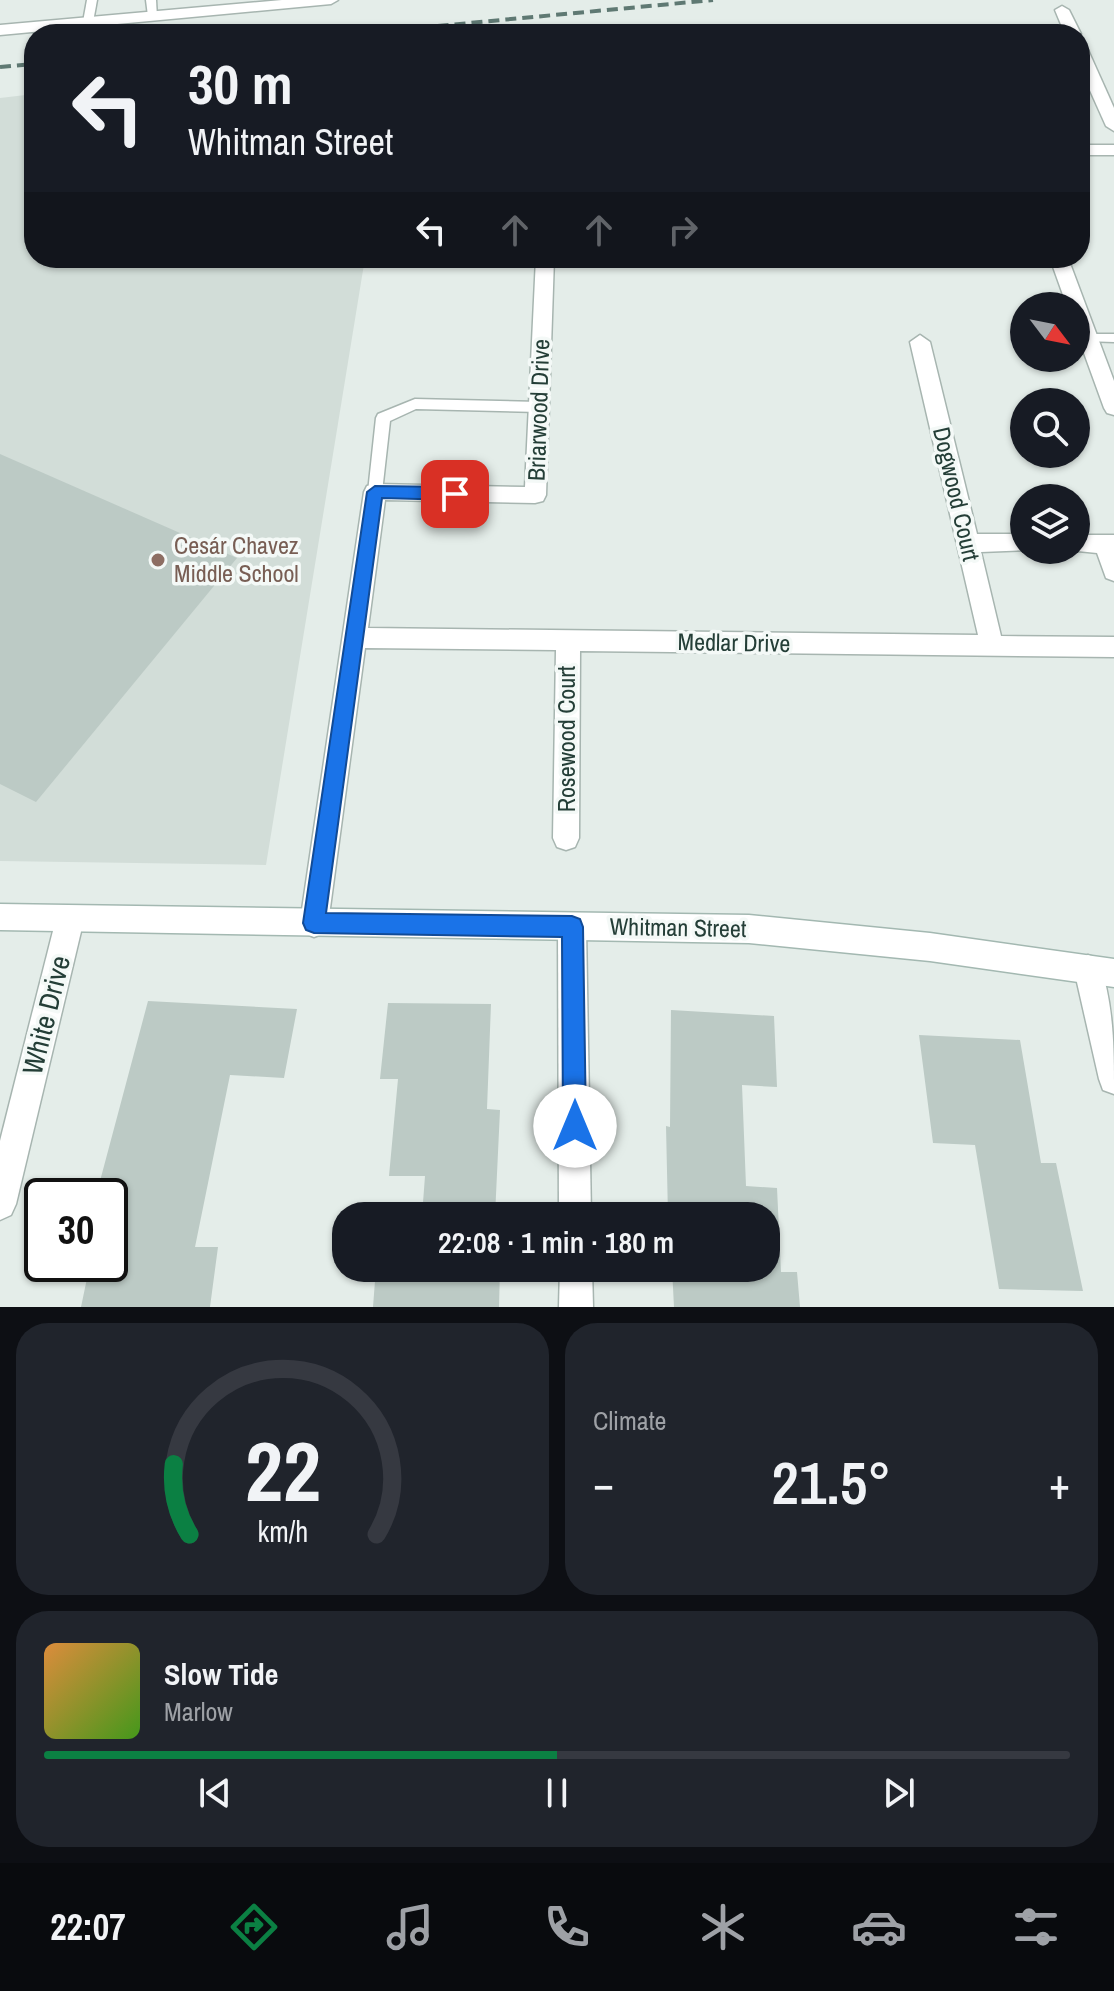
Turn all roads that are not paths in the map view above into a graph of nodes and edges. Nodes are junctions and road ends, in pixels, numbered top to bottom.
1 (92, 0) edge
2 (331, 0) edge
3 (152, 8) edge
4 (1062, 10) dead end
5 (88, 22) junction
6 (66, 24) edge
7 (1068, 24) edge
8 (24, 28) edge
9 (0, 30) edge
10 (1090, 72) edge
11 (1090, 101) edge
12 (1103, 101) junction
13 (1114, 126) edge
14 (1090, 150) edge
15 (1114, 150) edge
16 (545, 268) edge
17 (1063, 268) edge
18 (1072, 292) edge
19 (1090, 338) edge
20 (1114, 338) edge
21 (1090, 341) edge
22 (920, 342) dead end
23 (539, 407) junction
24 (1114, 408) edge
25 (375, 492) junction
26 (967, 543) junction
27 (1010, 543) edge
28 (1109, 544) edge
29 (1114, 572) edge
30 (354, 638) junction
31 (568, 640) junction
32 (992, 646) junction
33 (1114, 647) edge
34 (566, 838) dead end
35 (0, 917) edge
36 (70, 919) junction
37 (314, 923) junction
38 (572, 927) junction
39 (1101, 971) edge
40 (1114, 1079) edge
41 (575, 1202) edge
42 (0, 1204) edge
43 (576, 1282) edge
44 (576, 1307) edge

1 - 5 lane
2 - 3 street
3 - 5 street
4 - 7 street
5 - 6 street
8 - 9 street
10 - 12 street
11 - 12 street
12 - 13 street
14 - 15 street
16 - 23 street, Briarwood Drive
17 - 18 street
19 - 20 lane
21 - 24 street
22 - 26 street, Dogwood Court
23 - 25 lane
23 - 25 street, Briarwood Drive
25 - 30 street
26 - 27 street
26 - 32 street, Dogwood Court
28 - 29 street
30 - 31 street, Medlar Drive
30 - 37 street
31 - 32 street, Medlar Drive
31 - 34 street, Rosewood Court
32 - 33 street, Medlar Drive
35 - 36 street, Whitman Street
36 - 37 street, Whitman Street
36 - 42 street, White Drive
37 - 38 street, Whitman Street
38 - 39 street, Whitman Street
38 - 41 street
39 - 40 street
43 - 44 street

